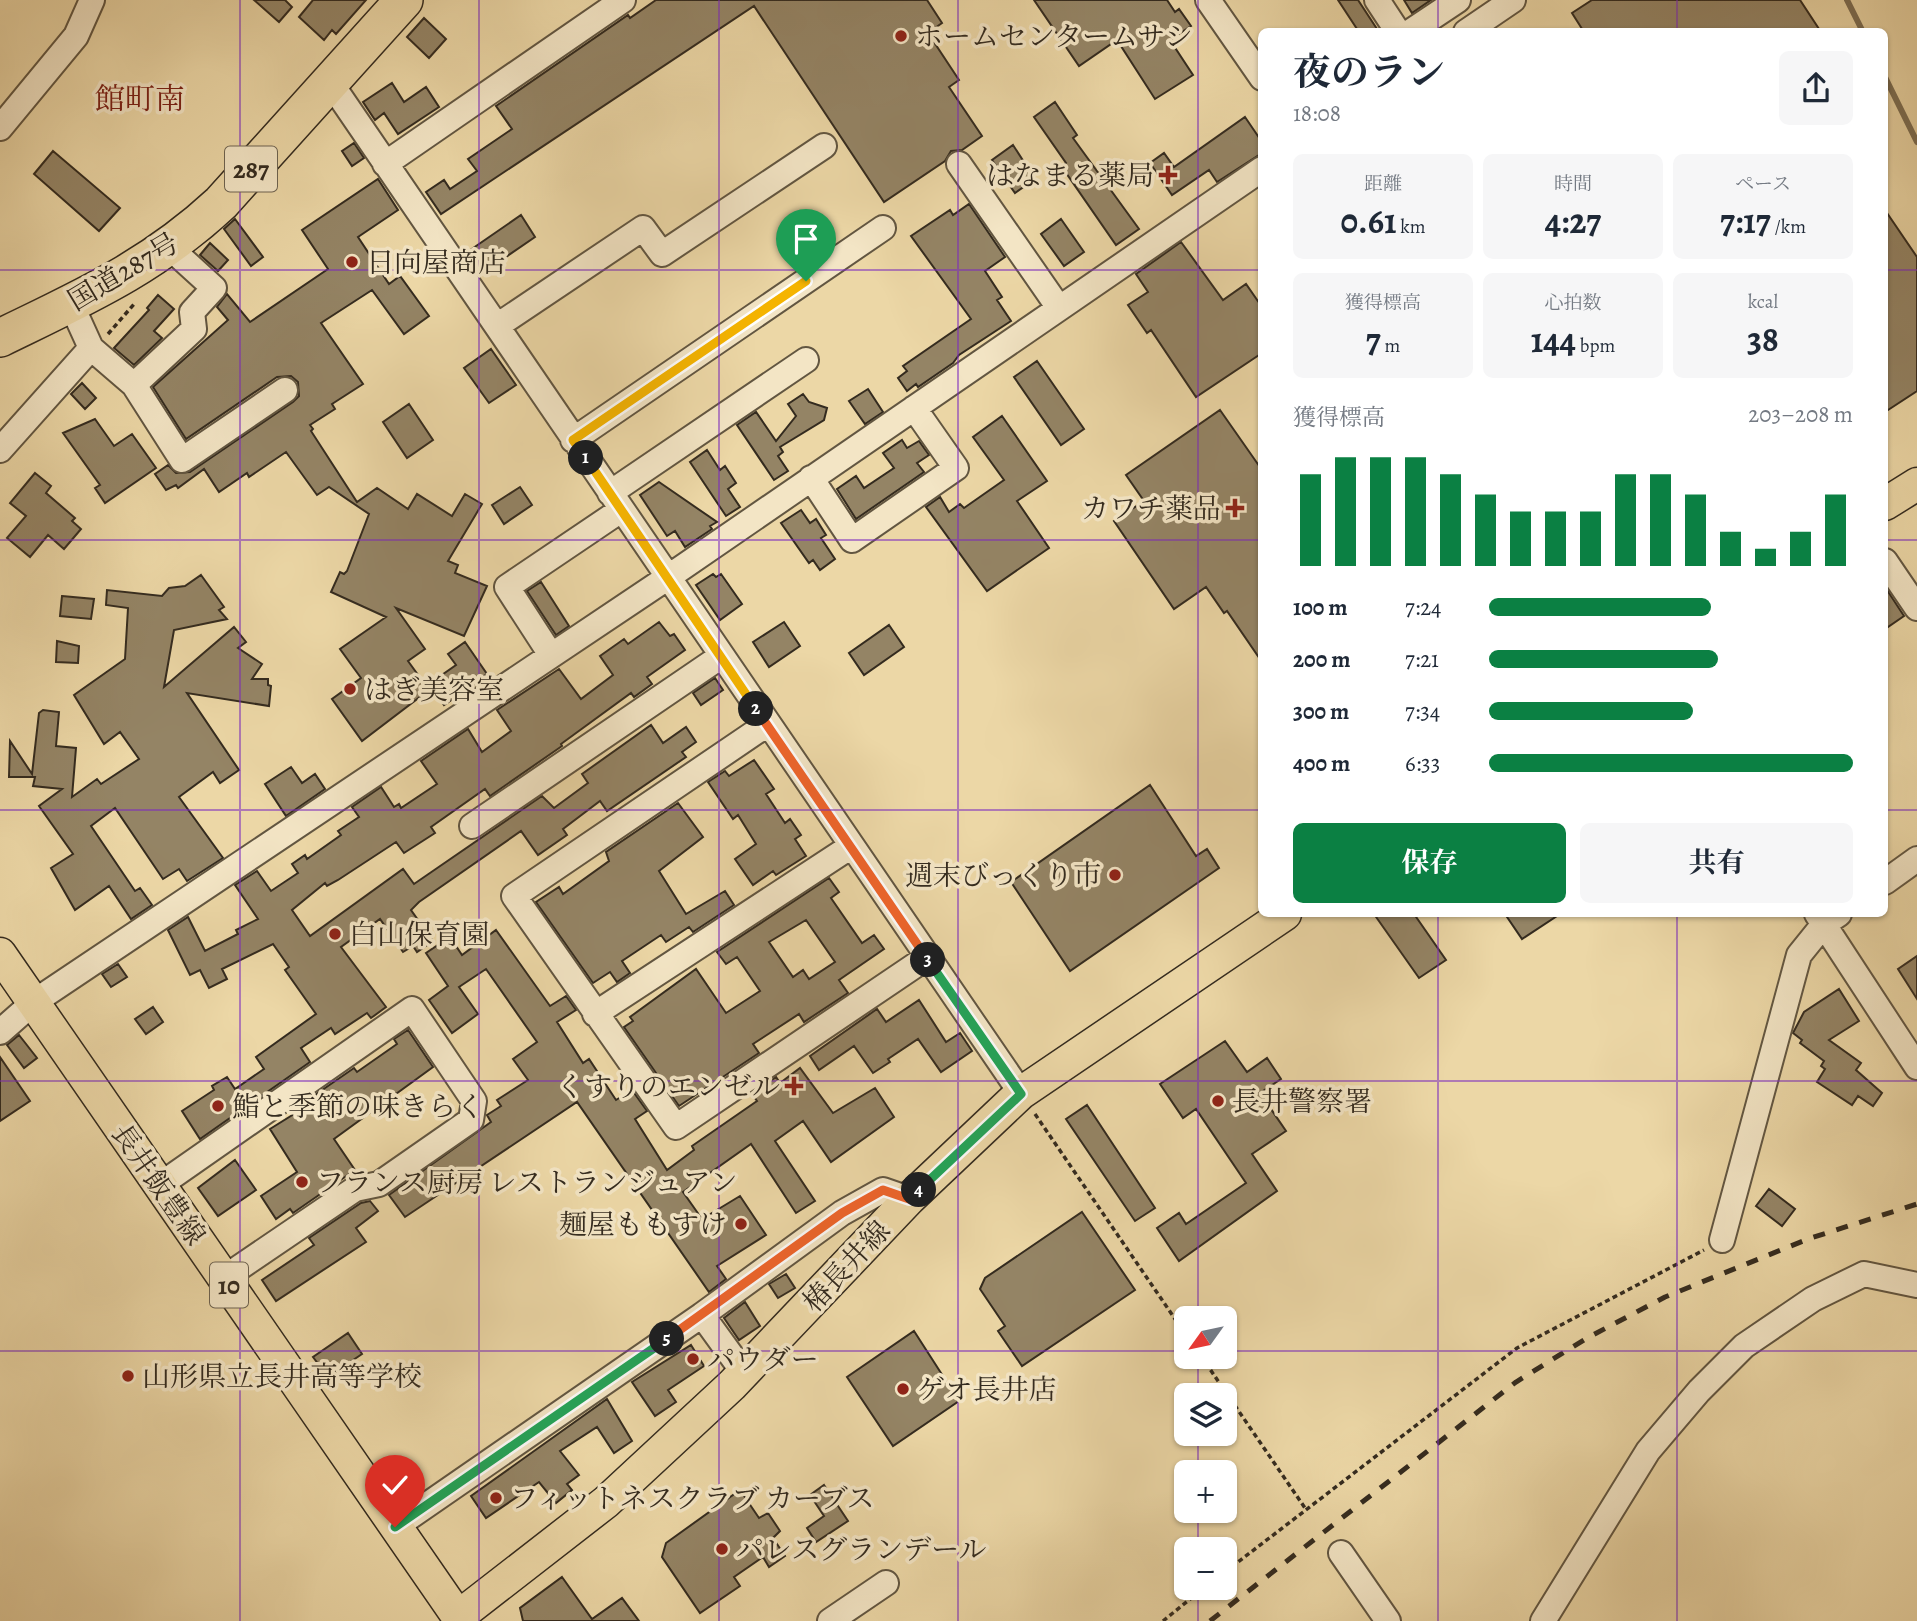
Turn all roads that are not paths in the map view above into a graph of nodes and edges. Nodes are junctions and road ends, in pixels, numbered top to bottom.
1 (92, 0) edge
2 (404, 0) edge
3 (623, 0) edge
4 (1208, 0) edge
5 (1377, 0) edge
6 (1458, 0) edge
7 (1513, 0) edge
8 (1395, 28) edge
9 (1416, 28) edge
10 (1472, 28) edge
11 (1258, 72) edge
12 (330, 82) junction
13 (0, 128) edge
14 (824, 146) dead end
15 (385, 163) junction
16 (959, 164) dead end
17 (1258, 172) edge
18 (883, 228) dead end
19 (170, 247) junction
20 (71, 304) junction
21 (1059, 308) junction
22 (497, 326) junction
23 (0, 338) edge
24 (98, 342) junction
25 (806, 360) dead end
26 (134, 385) junction
27 (285, 390) dead end
28 (914, 408) junction
29 (573, 440) junction
30 (0, 450) edge
31 (811, 478) junction
32 (1917, 484) edge
33 (615, 502) junction
34 (1888, 502) edge
35 (1888, 565) edge
36 (667, 578) junction
37 (1917, 608) edge
38 (551, 655) junction
39 (720, 657) junction
40 (766, 725) junction
41 (472, 827) dead end
42 (850, 847) junction
43 (1917, 859) edge
44 (1888, 880) edge
45 (1281, 917) edge
46 (1827, 917) edge
47 (0, 954) edge
48 (926, 958) junction
49 (34, 1002) junction
50 (595, 1014) junction
51 (0, 1032) edge
52 (1917, 1067) edge
53 (1021, 1094) junction
54 (160, 1185) junction
55 (909, 1199) junction
56 (1722, 1240) road end
57 (224, 1278) junction
58 (1917, 1285) edge
59 (702, 1315) junction
60 (744, 1373) junction
61 (395, 1527) junction
62 (1341, 1553) dead end
63 (886, 1583) dead end
64 (457, 1620) edge
65 (830, 1621) edge
66 (1388, 1621) edge
67 (1543, 1621) edge

1 - 13 street
2 - 12 highway, 国道287号 / 287
3 - 15 street
4 - 11 street
5 - 8 street
6 - 9 street
7 - 10 street
12 - 15 street
12 - 19 highway, 国道287号 / 287
14 - 22 street
15 - 22 street
16 - 21 street
17 - 21 street
18 - 29 street
19 - 20 highway, 国道287号 / 287
19 - 26 street
20 - 23 highway, 国道287号 / 287
20 - 24 street
21 - 28 street
22 - 29 street
24 - 26 street
24 - 30 street
25 - 33 street
26 - 27 street
28 - 31 street
28 - 31 street
29 - 33 street
31 - 36 street
32 - 34 main road
33 - 36 street
33 - 38 street
35 - 37 street
36 - 38 street
36 - 39 street
38 - 49 street
39 - 40 street
39 - 41 street
40 - 42 street
40 - 50 street
42 - 48 street
42 - 50 street
43 - 44 street
45 - 53 main road, 椿長井線
46 - 52 street
46 - 56 street
47 - 49 main road, 長井飯豊線 / 10
48 - 50 street
48 - 53 street
49 - 51 street
49 - 54 main road, 長井飯豊線 / 10
53 - 55 main road, 椿長井線
54 - 57 main road, 長井飯豊線 / 10
54 - 57 street
55 - 59 street
55 - 60 main road, 椿長井線
57 - 61 main road, 長井飯豊線 / 10
58 - 67 street
59 - 60 street
59 - 61 street
60 - 64 main road, 椿長井線
61 - 64 main road, 長井飯豊線 / 10
62 - 66 street
63 - 65 street

